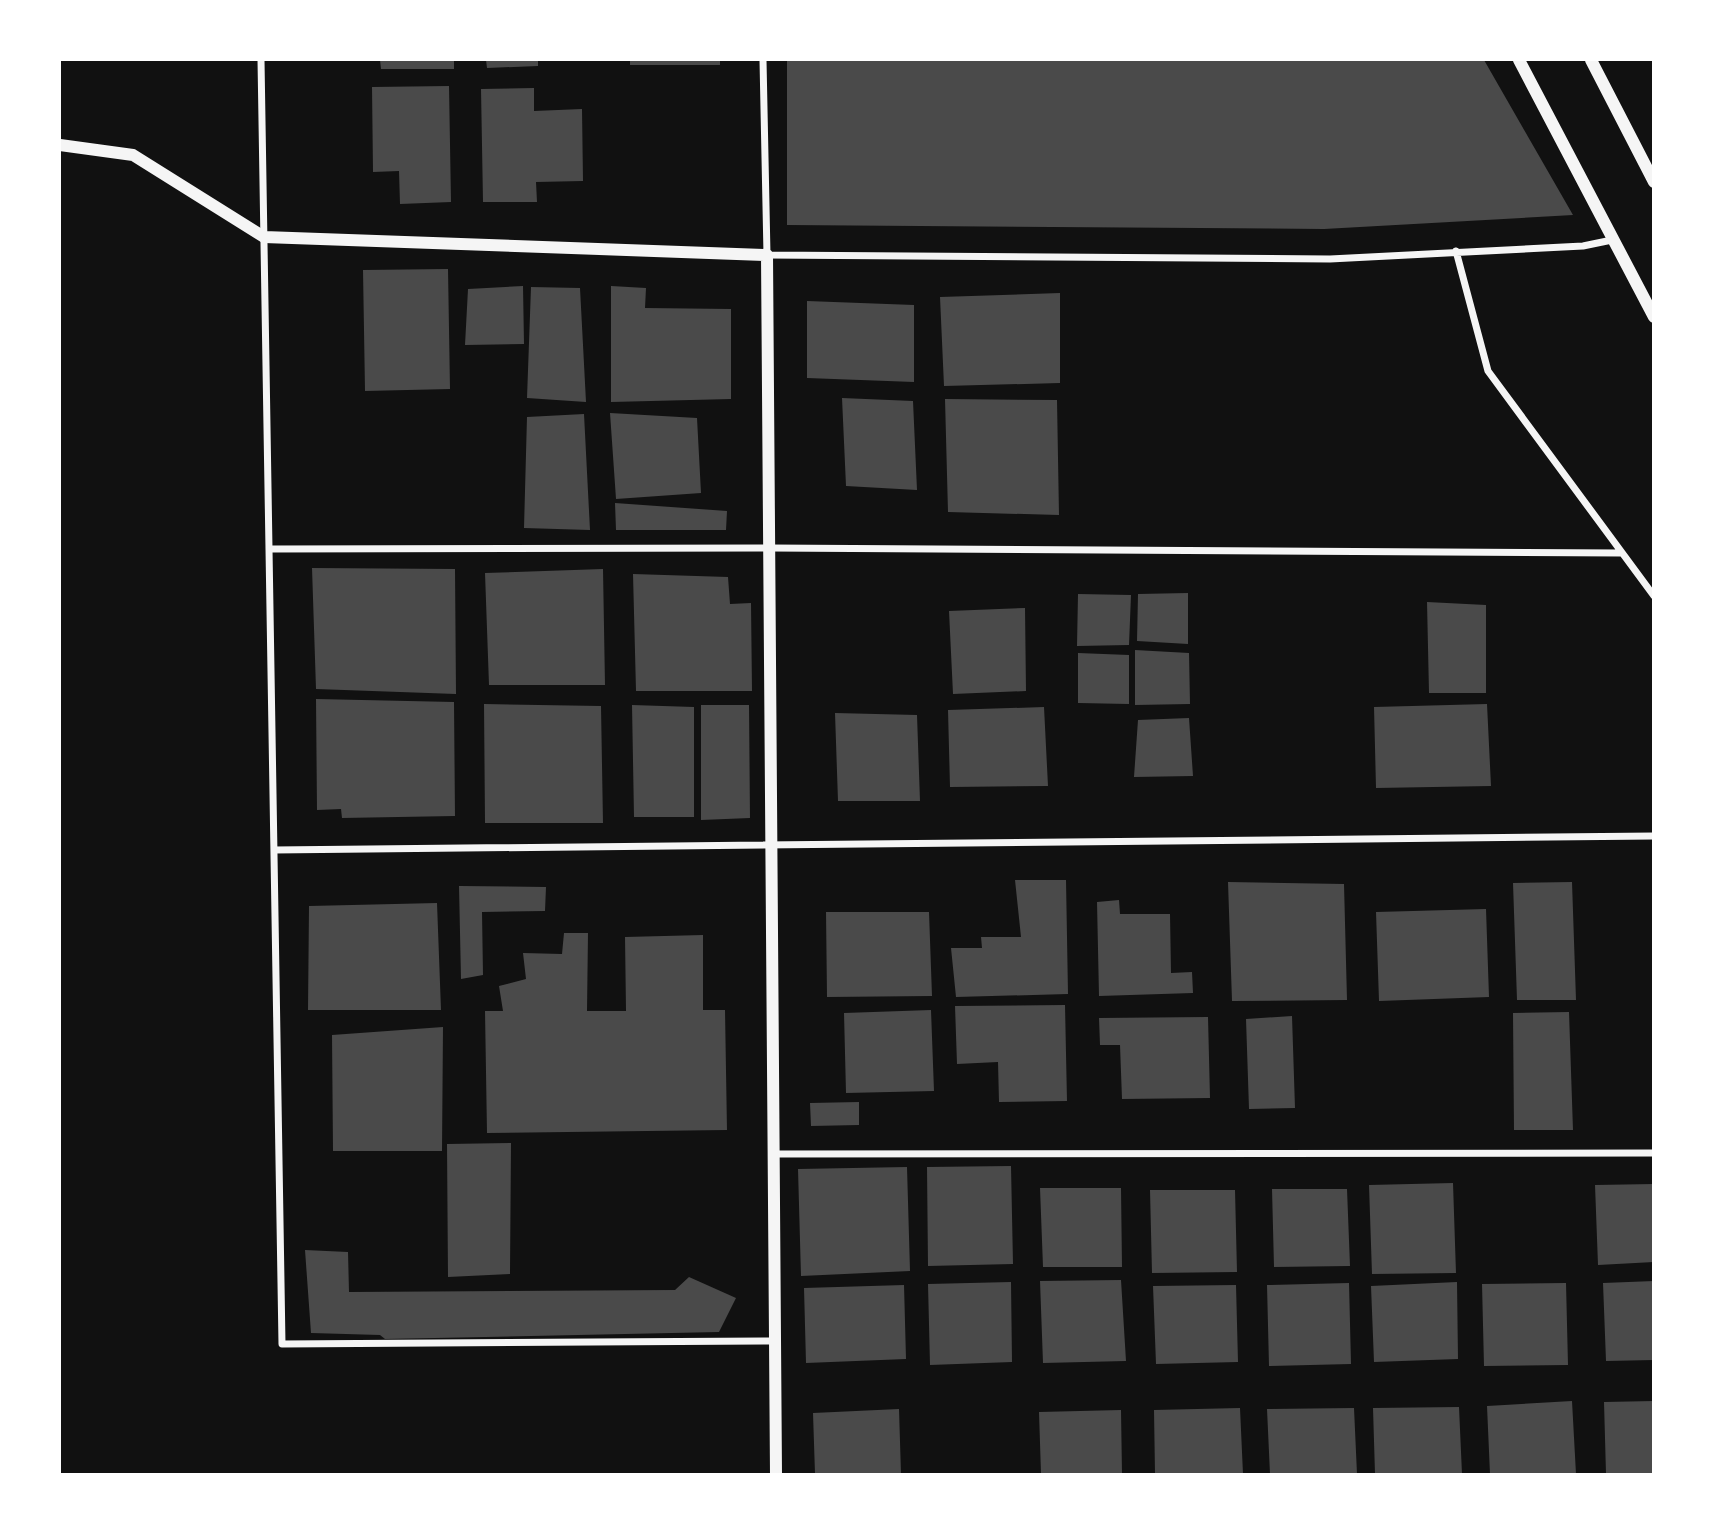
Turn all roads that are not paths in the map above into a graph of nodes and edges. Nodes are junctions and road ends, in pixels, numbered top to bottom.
1 (261, 60) edge
2 (763, 60) edge
3 (1519, 60) edge
4 (1591, 60) edge
5 (60, 145) edge
6 (1654, 182) edge
7 (264, 237) junction
8 (1612, 240) junction
9 (1456, 251) junction
10 (766, 256) junction
11 (1654, 317) edge
12 (770, 548) junction
13 (270, 550) junction
14 (1621, 553) junction
15 (1654, 596) edge
16 (1654, 836) edge
17 (772, 844) junction
18 (274, 850) junction
19 (1654, 1153) edge
20 (774, 1154) junction
21 (775, 1341) junction
22 (776, 1475) edge

1 - 7 street
2 - 10 street
3 - 8 street
4 - 6 street
5 - 7 street
7 - 10 street
7 - 13 street
8 - 9 street
8 - 11 street
9 - 10 street
9 - 14 street
10 - 12 street
12 - 13 street
12 - 14 street
12 - 17 street
13 - 18 street
14 - 15 street
16 - 17 street
17 - 18 street
17 - 20 street
18 - 21 street
19 - 20 street
20 - 21 street
21 - 22 street

